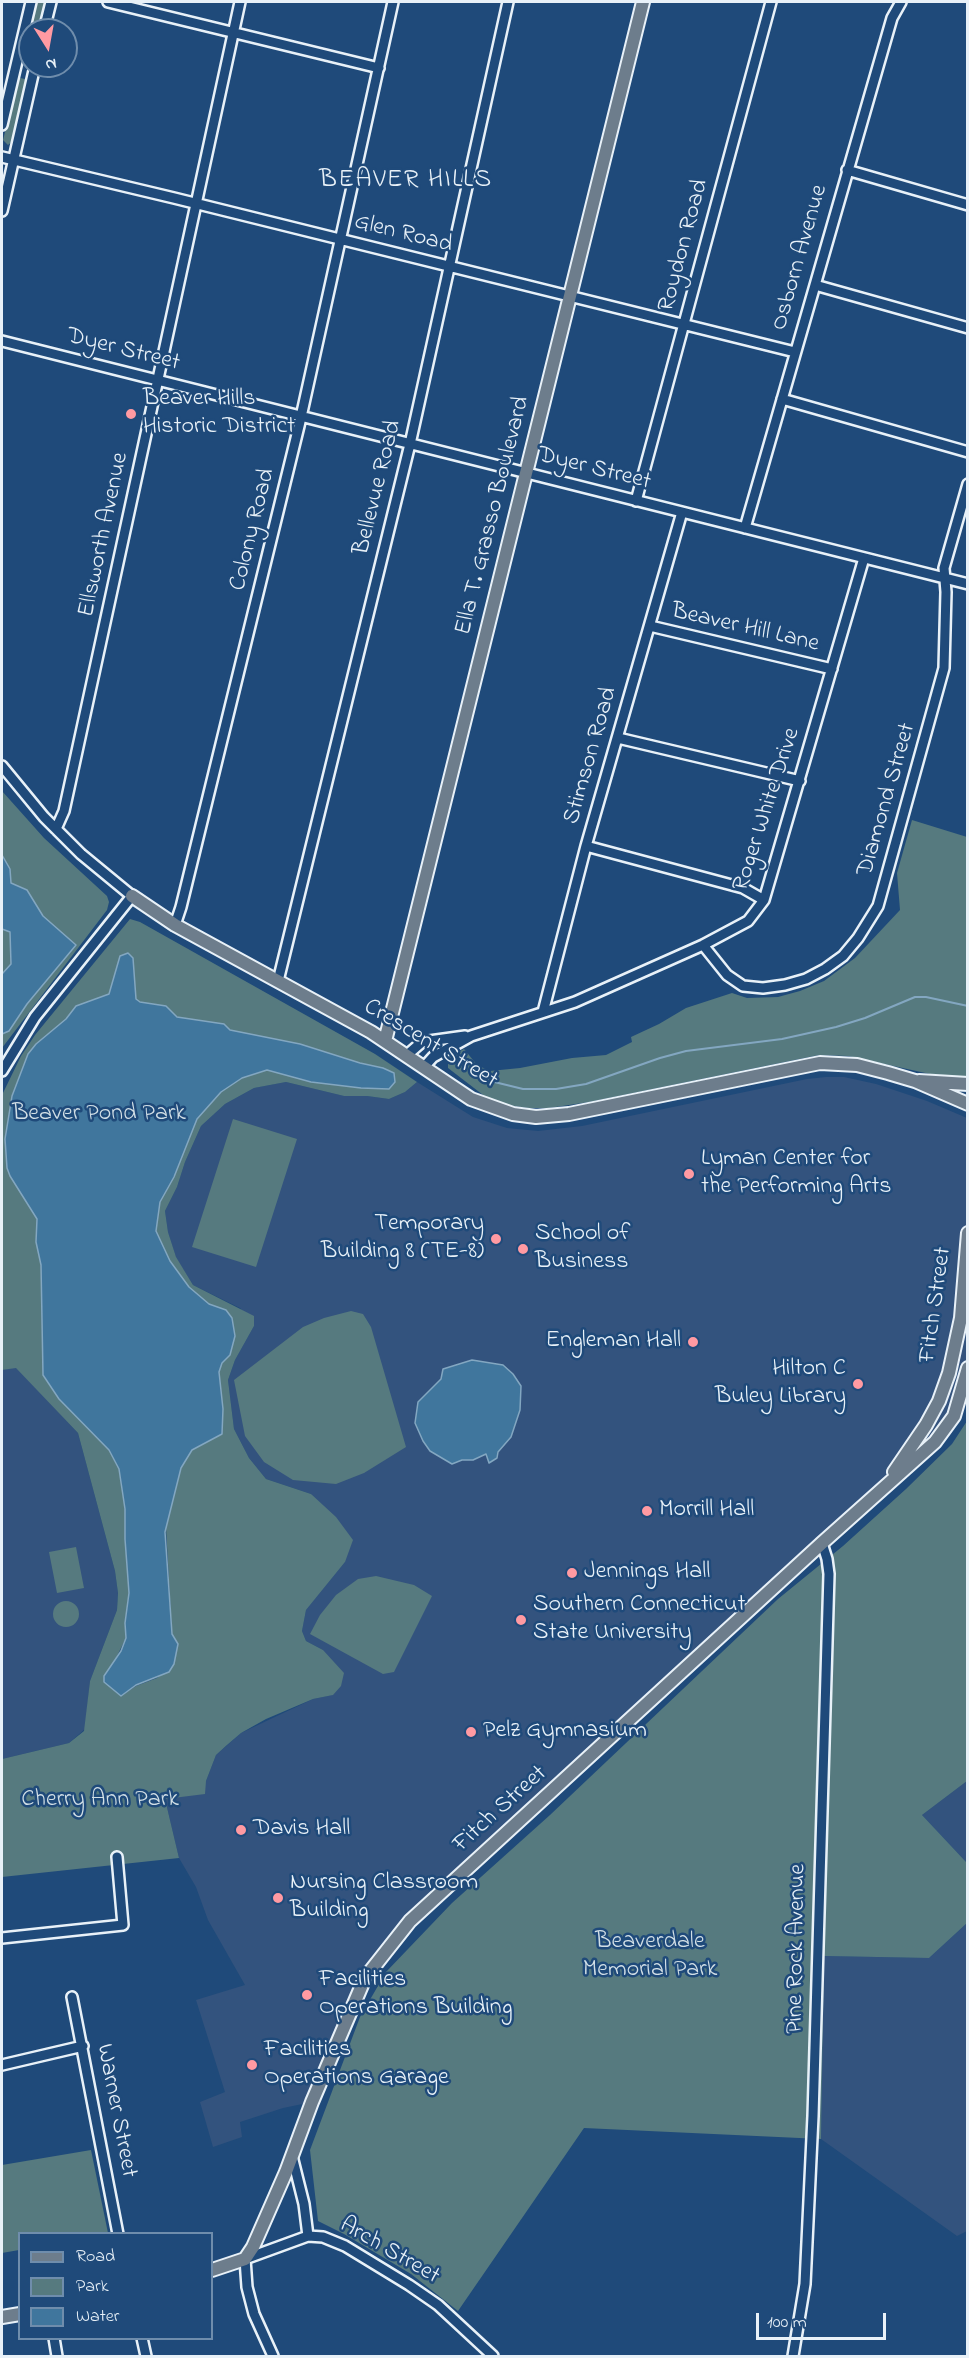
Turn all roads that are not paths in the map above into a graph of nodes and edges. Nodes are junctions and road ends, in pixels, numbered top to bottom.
1 (31, 2) edge
2 (51, 2) edge
3 (108, 2) edge
4 (240, 2) edge
5 (393, 2) edge
6 (508, 2) edge
7 (643, 2) edge
8 (771, 2) edge
9 (901, 2) edge
10 (47, 18) edge
11 (233, 33) junction
12 (379, 68) junction
13 (14, 70) junction
14 (18, 70) edge
15 (32, 78) edge
16 (2, 125) edge
17 (2, 157) edge
18 (13, 160) junction
19 (847, 170) junction
20 (198, 203) junction
21 (968, 205) edge
22 (2, 211) edge
23 (342, 240) junction
24 (450, 268) junction
25 (814, 285) junction
26 (569, 295) junction
27 (685, 324) junction
28 (968, 328) edge
29 (2, 341) edge
30 (795, 352) junction
31 (159, 380) junction
32 (782, 399) junction
33 (302, 416) junction
34 (410, 444) junction
35 (968, 452) edge
36 (526, 473) junction
37 (968, 484) edge
38 (636, 501) junction
39 (682, 512) junction
40 (745, 528) junction
41 (864, 558) junction
42 (945, 578) junction
43 (968, 584) edge
44 (650, 626) junction
45 (832, 669) junction
46 (618, 738) junction
47 (2, 766) edge
48 (800, 781) junction
49 (56, 829) junction
50 (586, 846) junction
51 (132, 896) junction
52 (764, 900) junction
53 (175, 925) junction
54 (703, 945) junction
55 (278, 981) junction
56 (543, 1012) junction
57 (471, 1036) junction
58 (385, 1041) junction
59 (407, 1056) junction
60 (424, 1067) junction
61 (2, 1071) edge
62 (915, 1081) junction
63 (968, 1084) edge
64 (968, 1104) edge
65 (968, 1233) edge
66 (965, 1303) edge
67 (968, 1368) edge
68 (868, 1503) junction
69 (822, 1543) junction
70 (117, 1857) dead end
71 (2, 1938) edge
72 (72, 1997) dead end
73 (83, 2046) junction
74 (2, 2065) edge
75 (292, 2156) junction
76 (118, 2232) edge
77 (308, 2236) junction
78 (245, 2259) junction
79 (213, 2270) edge
80 (18, 2314) edge
81 (2, 2318) edge
82 (54, 2340) edge
83 (142, 2340) edge
84 (57, 2356) edge
85 (146, 2356) edge
86 (273, 2356) edge
87 (493, 2356) edge
88 (794, 2356) edge

1 - 13 street
2 - 10 street
3 - 11 street
4 - 11 street, Ellsworth Avenue
5 - 12 street, Colony Road
6 - 24 street, Bellevue Road
7 - 26 main road, Ella T. Grasso Boulevard
8 - 27 street, Roydon Road
9 - 19 street, Osborn Avenue
11 - 12 street
11 - 20 street, Ellsworth Avenue
12 - 23 street, Colony Road
13 - 14 street
13 - 16 street
15 - 18 street
17 - 18 street, Glen Road
18 - 20 street, Glen Road
18 - 22 street
19 - 21 street
19 - 25 street, Osborn Avenue
20 - 23 street, Glen Road
20 - 31 street, Ellsworth Avenue
23 - 24 street, Glen Road
23 - 33 street, Colony Road
24 - 26 street, Glen Road
24 - 34 street, Bellevue Road
25 - 28 street
25 - 30 street, Osborn Avenue
26 - 27 street, Glen Road
26 - 36 main road, Ella T. Grasso Boulevard
27 - 30 street, Glen Road
27 - 38 street, Roydon Road
29 - 31 street, Dyer Street
30 - 32 street, Osborn Avenue
31 - 33 street, Dyer Street
31 - 49 street, Ellsworth Avenue
32 - 35 street
32 - 40 street, Osborn Avenue
33 - 34 street, Dyer Street
33 - 53 street, Colony Road
34 - 36 street, Dyer Street
34 - 55 street, Bellevue Road
36 - 38 street, Dyer Street
36 - 58 main road, Ella T. Grasso Boulevard
37 - 42 street, Diamond Street
38 - 39 street, Dyer Street
39 - 40 street, Dyer Street
39 - 44 street, Stimson Road
40 - 41 street, Dyer Street
41 - 42 street, Dyer Street
41 - 45 street, Roger White Drive
42 - 43 street, Dyer Street
42 - 54 street, Diamond Street
44 - 45 street, Beaver Hill Lane
44 - 46 street, Stimson Road
45 - 48 street, Roger White Drive
46 - 48 street
46 - 50 street, Stimson Road
47 - 49 street, Crescent Street
48 - 52 street, Roger White Drive
49 - 51 street, Crescent Street
50 - 52 street
50 - 56 street, Stimson Road
51 - 53 main road, Crescent Street
51 - 61 street
52 - 54 street, Roger White Drive
53 - 55 main road, Crescent Street
54 - 56 street, Roger White Drive
55 - 58 main road, Crescent Street
56 - 57 street, Roger White Drive
57 - 59 street, Roger White Drive
57 - 60 street, Roger White Drive
58 - 59 main road, Crescent Street
59 - 60 main road, Crescent Street
60 - 62 main road, Crescent Street
62 - 63 main road, Crescent Street
62 - 64 main road, Crescent Street
65 - 66 main road, Fitch Street
66 - 68 main road, Fitch Street
67 - 68 main road, Fitch Street
68 - 69 main road, Fitch Street
69 - 75 main road, Fitch Street
69 - 88 street, Pine Rock Avenue
70 - 71 street
72 - 73 street, Warner Street
73 - 74 street
73 - 76 street, Warner Street
75 - 77 street
75 - 78 main road, Fitch Street
77 - 78 street, Arch Street
77 - 87 street, Arch Street
78 - 79 main road, Arch Street
78 - 86 street
80 - 81 main road
82 - 84 street
83 - 85 street

